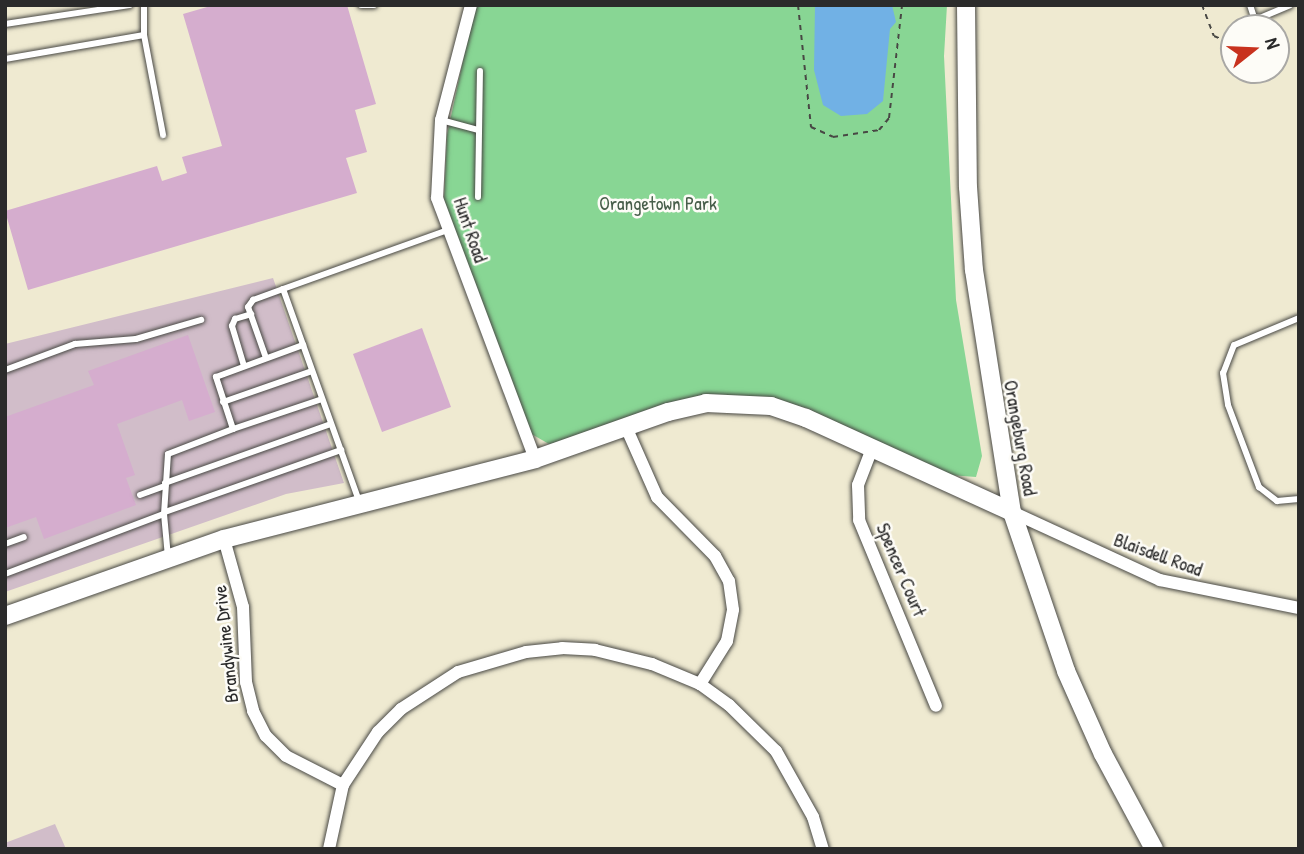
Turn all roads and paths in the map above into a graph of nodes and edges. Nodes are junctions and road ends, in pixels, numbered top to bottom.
1 (130, 5) edge
2 (144, 5) edge
3 (361, 5) edge
4 (374, 5) edge
5 (471, 5) edge
6 (799, 5) edge
7 (902, 5) edge
8 (966, 5) edge
9 (1202, 5) edge
10 (1250, 5) edge
11 (1290, 5) edge
12 (5, 24) edge
13 (144, 35) junction
14 (1220, 39) dead end
15 (5, 59) edge
16 (480, 71) dead end
17 (441, 120) junction
18 (479, 130) junction
19 (163, 135) dead end
20 (478, 197) dead end
21 (448, 230) junction
22 (283, 289) junction
23 (251, 314) junction
24 (1299, 318) edge
25 (201, 320) dead end
26 (303, 345) junction
27 (266, 358) junction
28 (244, 366) junction
29 (5, 370) edge
30 (312, 371) junction
31 (322, 399) junction
32 (223, 402) junction
33 (331, 424) junction
34 (626, 427) junction
35 (233, 429) junction
36 (873, 446) junction
37 (341, 450) junction
38 (535, 459) junction
39 (165, 485) junction
40 (139, 495) dead end
41 (1299, 499) edge
42 (360, 503) junction
43 (1012, 512) junction
44 (164, 513) junction
45 (24, 537) dead end
46 (224, 539) junction
47 (5, 544) edge
48 (168, 559) junction
49 (5, 574) edge
50 (1299, 608) edge
51 (5, 616) edge
52 (700, 684) junction
53 (936, 706) dead end
54 (343, 785) junction
55 (329, 849) edge
56 (823, 849) edge
57 (1154, 849) edge

1 - 12 lane
2 - 13 lane
3 - 4 lane
5 - 17 street, Hunt Road
6 - 7 path
8 - 43 street, Orangeburg Road
9 - 14 path
10 - 11 lane
13 - 15 lane
13 - 19 lane
16 - 18 lane
17 - 18 lane
17 - 21 street, Hunt Road
18 - 20 lane
21 - 22 lane
21 - 38 street, Hunt Road
22 - 23 lane
22 - 26 lane
23 - 27 lane
23 - 28 lane
24 - 41 lane
25 - 29 lane
26 - 27 lane
26 - 30 lane
27 - 28 lane
28 - 32 lane
30 - 31 lane
30 - 32 lane
31 - 33 lane
31 - 35 lane
32 - 35 lane
33 - 37 lane
33 - 39 lane
34 - 36 street
34 - 38 street
34 - 52 street
35 - 39 lane
36 - 43 street
36 - 53 street, Spencer Court
37 - 42 lane
37 - 44 lane
38 - 42 street
39 - 40 lane
39 - 44 lane
42 - 46 street
43 - 50 street, Blaisdell Road
43 - 57 street, Orangeburg Road
44 - 48 lane
44 - 49 lane
45 - 47 lane
46 - 48 street
46 - 54 street, Brandywine Drive
48 - 51 street
52 - 54 street
52 - 56 street
54 - 55 street

